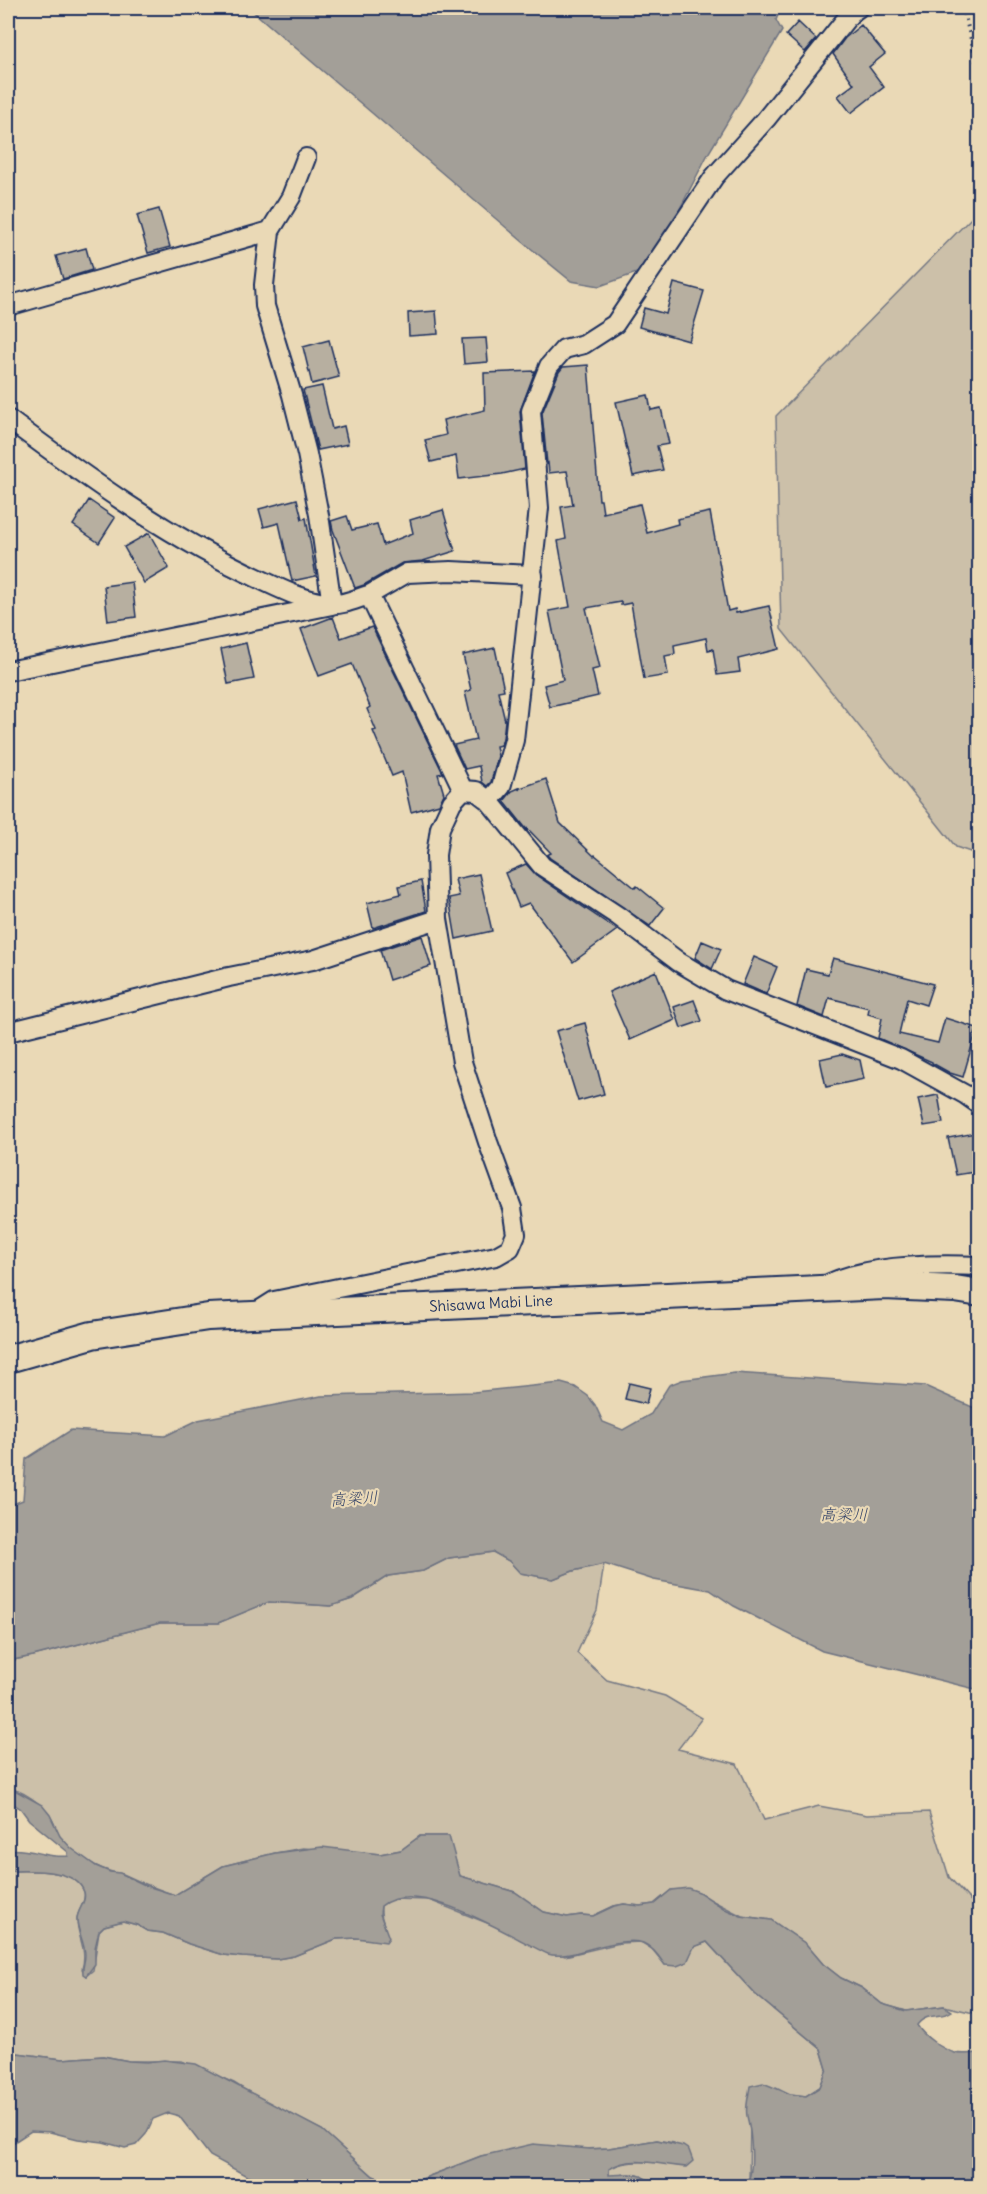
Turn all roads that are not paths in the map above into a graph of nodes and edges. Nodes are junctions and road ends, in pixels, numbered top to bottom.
1 (858, 8) edge
2 (306, 158) dead end
3 (270, 231) junction
4 (8, 306) edge
5 (8, 419) edge
6 (533, 575) junction
7 (369, 595) junction
8 (332, 605) junction
9 (8, 671) edge
10 (463, 790) junction
11 (489, 801) junction
12 (438, 919) junction
13 (8, 1032) edge
14 (980, 1105) edge
15 (980, 1266) edge
16 (818, 1288) junction
17 (980, 1293) edge
18 (254, 1314) junction
19 (8, 1359) edge

1 - 6 street
2 - 3 street
3 - 4 street
3 - 8 street
5 - 8 street
6 - 7 street
6 - 11 street
7 - 8 street
7 - 10 street
8 - 9 street
10 - 11 street
10 - 12 street
11 - 14 street
12 - 13 street
12 - 18 street
15 - 16 street
16 - 17 main road, Shisawa Mabi Line
16 - 18 main road, Shisawa Mabi Line
18 - 19 main road, Shisawa Mabi Line

